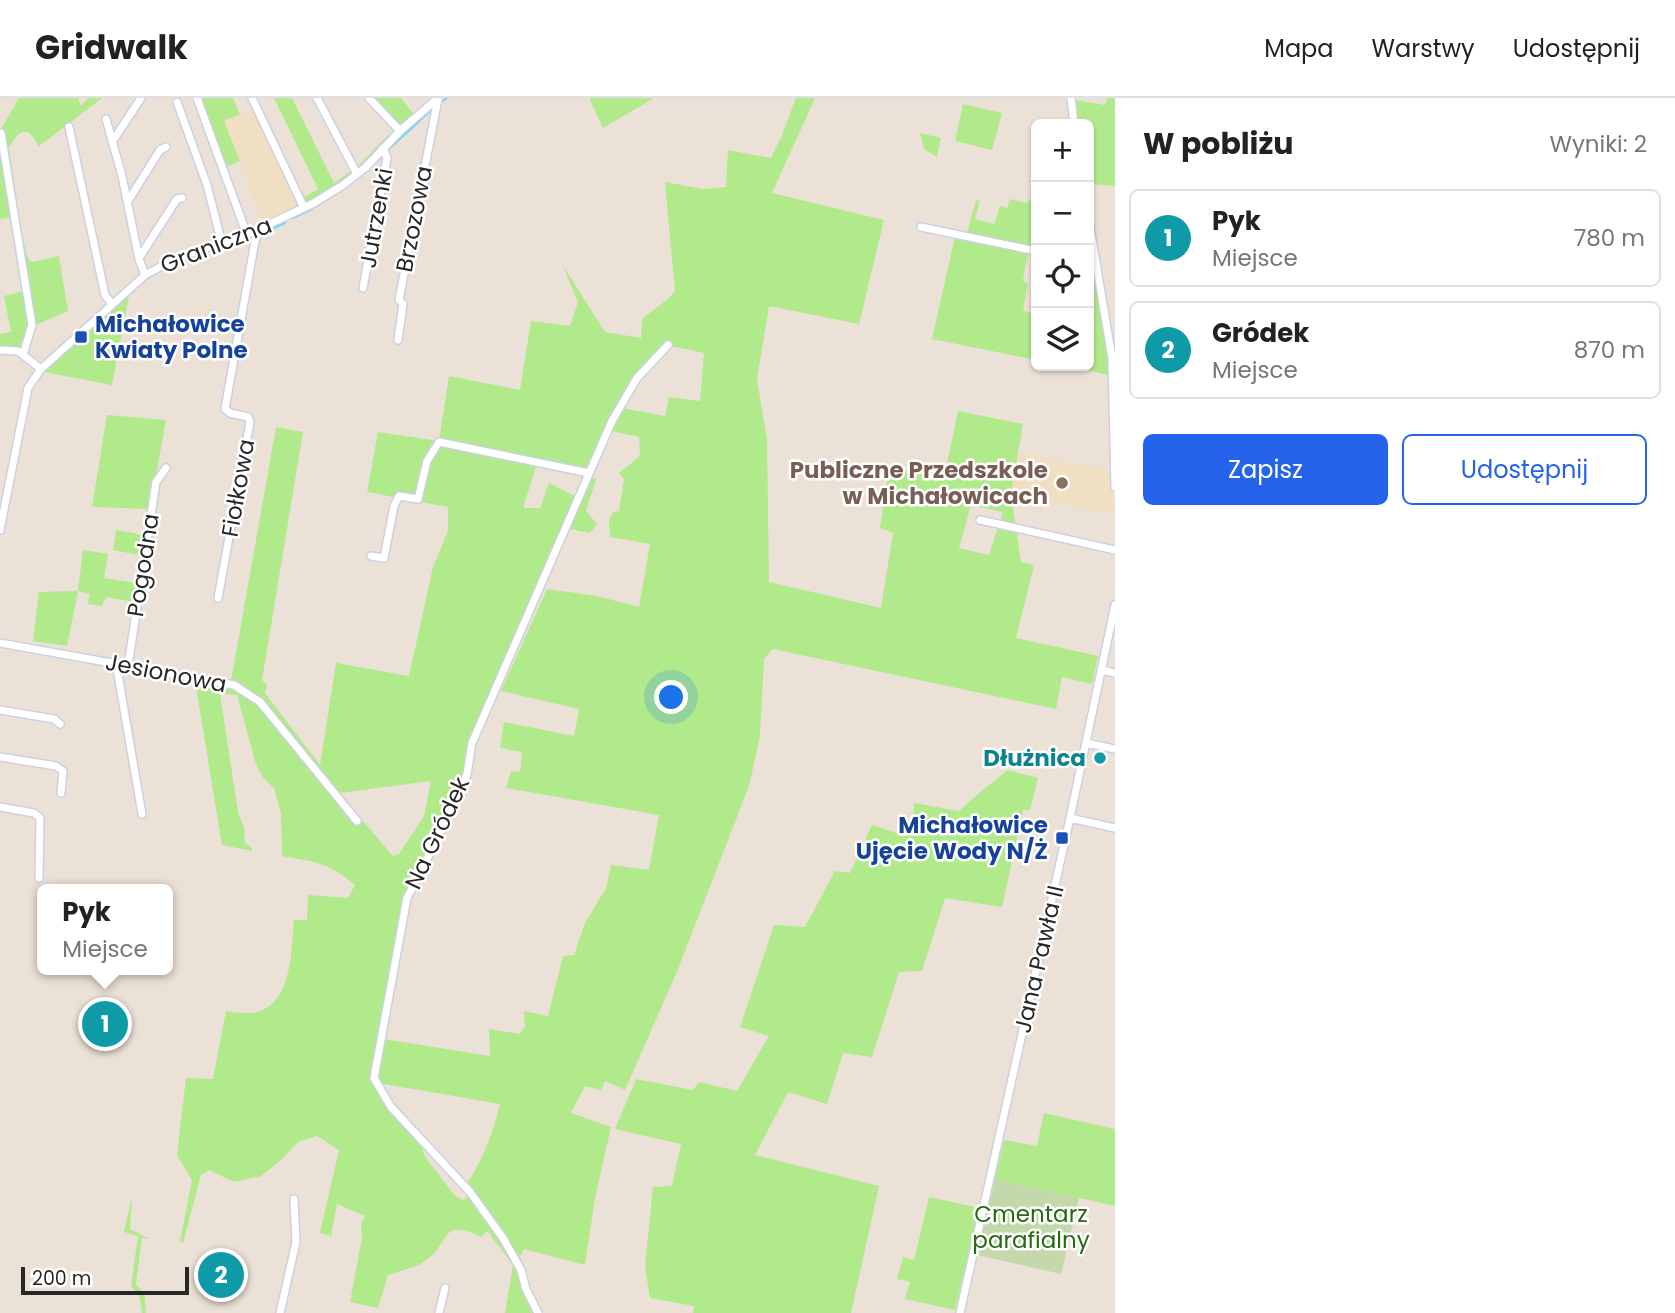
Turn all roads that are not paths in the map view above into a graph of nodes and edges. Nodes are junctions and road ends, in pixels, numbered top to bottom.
1 (141, 98) edge
2 (197, 98) edge
3 (252, 98) edge
4 (317, 98) edge
5 (369, 98) edge
6 (438, 98) edge
7 (1071, 98) edge
8 (177, 102) dead end
9 (106, 119) dead end
10 (1073, 119) edge
11 (69, 127) dead end
12 (400, 131) junction
13 (1, 133) edge
14 (112, 142) junction
15 (166, 147) dead end
16 (383, 148) junction
17 (357, 174) junction
18 (182, 198) dead end
19 (127, 202) junction
20 (304, 208) junction
21 (921, 227) dead end
22 (257, 230) junction
23 (247, 235) junction
24 (222, 244) junction
25 (1031, 250) edge
26 (139, 259) junction
27 (1094, 268) edge
28 (145, 275) junction
29 (363, 288) dead end
30 (112, 304) junction
31 (398, 340) dead end
32 (668, 345) dead end
33 (0, 350) edge
34 (23, 355) junction
35 (41, 369) junction
36 (166, 468) dead end
37 (589, 473) junction
38 (1115, 485) edge
39 (980, 520) dead end
40 (0, 530) edge
41 (1115, 550) edge
42 (371, 556) dead end
43 (218, 598) dead end
44 (1115, 605) edge
45 (0, 643) edge
46 (116, 663) junction
47 (128, 666) junction
48 (1102, 670) junction
49 (1115, 673) edge
50 (0, 710) edge
51 (60, 724) dead end
52 (1086, 743) junction
53 (1115, 749) edge
54 (0, 757) edge
55 (61, 793) dead end
56 (0, 807) edge
57 (142, 814) dead end
58 (1070, 818) junction
59 (357, 821) dead end
60 (1115, 828) edge
61 (39, 878) dead end
62 (294, 1199) dead end
63 (445, 1288) dead end
64 (280, 1313) edge
65 (439, 1313) edge
66 (538, 1313) edge
67 (960, 1313) edge

1 - 14 street
2 - 23 street
3 - 20 street
4 - 17 street
5 - 12 street
6 - 12 street, Graniczna
6 - 31 street, Brzozowa
7 - 10 street
8 - 24 street
9 - 14 street
11 - 30 street
12 - 16 street, Graniczna
13 - 34 street
14 - 19 street
15 - 19 street
16 - 17 street, Graniczna
16 - 29 street, Jutrzenki
17 - 20 street, Graniczna
18 - 26 street
19 - 26 street
20 - 22 street, Graniczna
21 - 25 street
22 - 23 street, Graniczna
22 - 43 street, Fiołkowa
23 - 24 street, Graniczna
24 - 28 street, Graniczna
26 - 28 street
27 - 38 street
28 - 30 street, Graniczna
30 - 35 street, Graniczna
32 - 37 street, Na Gródek
33 - 34 street
34 - 35 street
35 - 40 street
36 - 47 street, Pogodna
37 - 42 street
37 - 66 street, Na Gródek
39 - 41 street
44 - 48 street, Jana Pawła II
45 - 46 street, Jesionowa
46 - 47 street, Jesionowa
46 - 57 street
47 - 59 street, Jesionowa
48 - 49 street
48 - 52 street, Jana Pawła II
50 - 51 street
52 - 53 street
52 - 58 street, Jana Pawła II
54 - 55 street
56 - 61 street
58 - 60 street
58 - 67 street, Jana Pawła II
62 - 64 street
63 - 65 street

